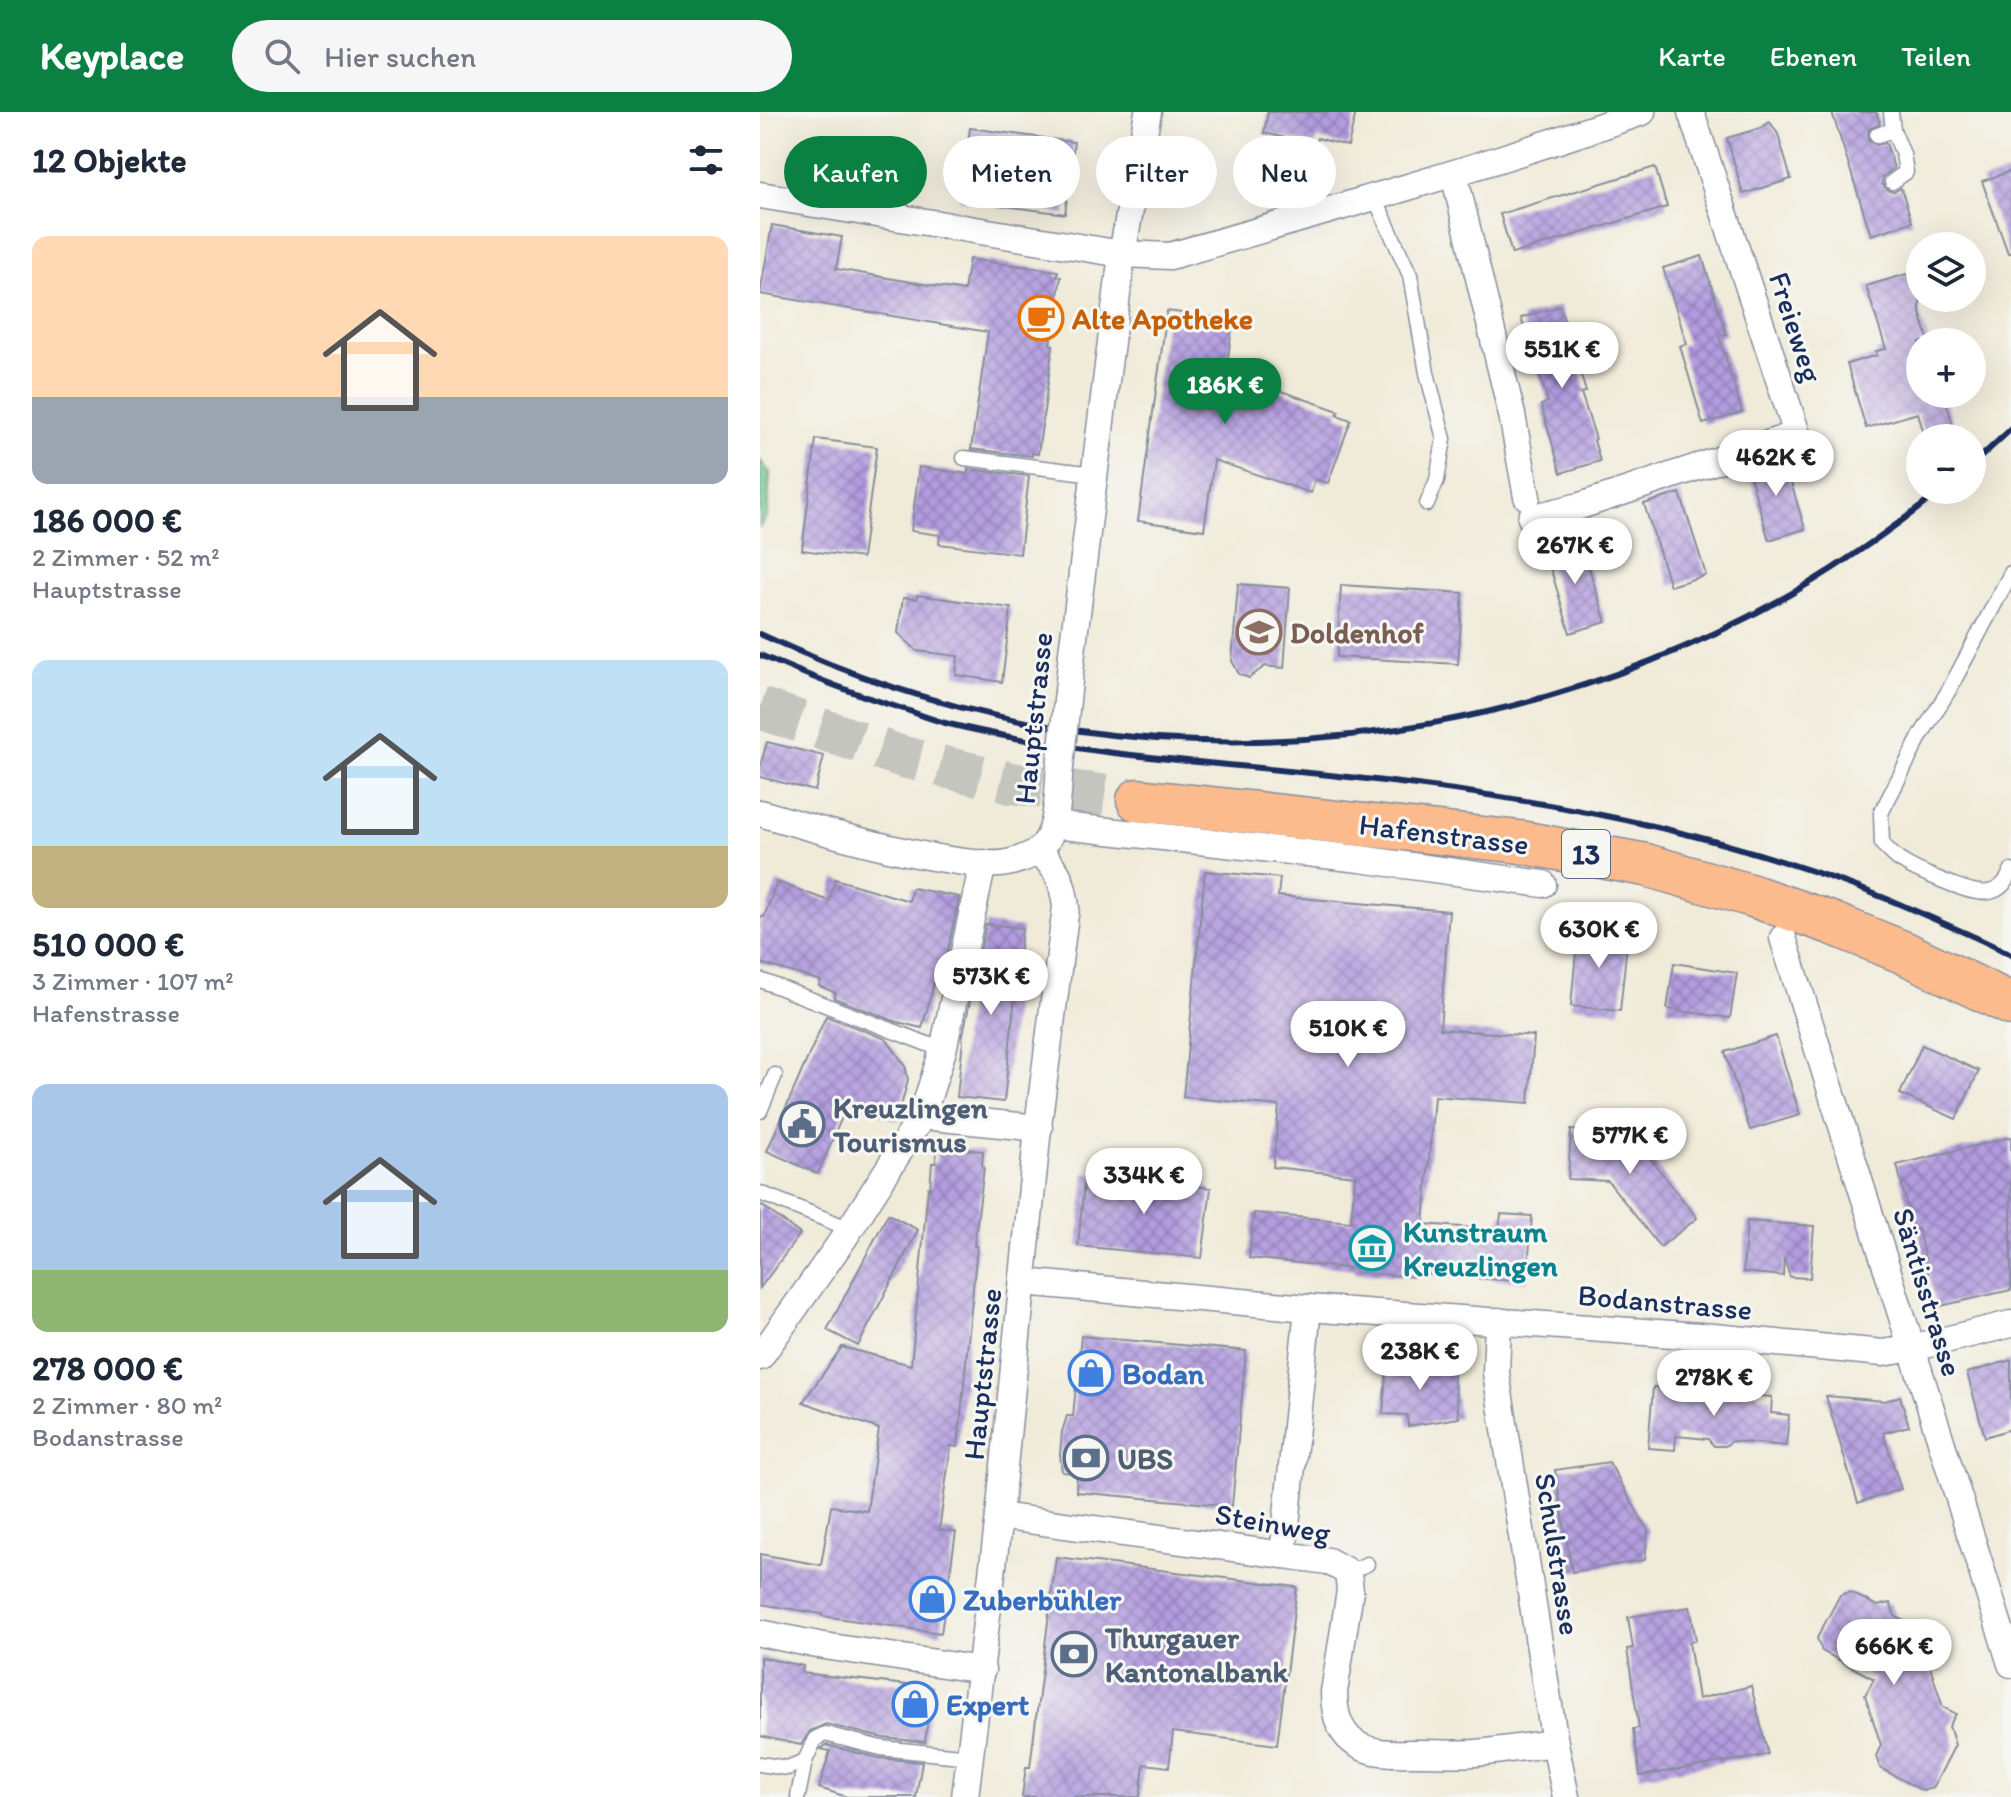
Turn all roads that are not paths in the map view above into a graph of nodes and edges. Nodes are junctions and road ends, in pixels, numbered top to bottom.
1 (1148, 112) edge
2 (1642, 112) edge
3 (1691, 112) edge
4 (1891, 112) edge
5 (1893, 130) junction
6 (1877, 135) dead end
7 (1454, 174) junction
8 (1892, 182) dead end
9 (760, 195) edge
10 (1375, 198) junction
11 (1122, 254) junction
12 (964, 458) dead end
13 (1094, 474) junction
14 (1427, 504) dead end
15 (2011, 573) edge
16 (1138, 800) tunnel mouth
17 (760, 813) edge
18 (1054, 825) junction
19 (1039, 850) junction
20 (983, 863) junction
21 (2011, 871) edge
22 (1543, 884) dead end
23 (1783, 938) dead end
24 (760, 980) edge
25 (2011, 1004) edge
26 (943, 1050) junction
27 (775, 1075) dead end
28 (760, 1111) edge
29 (922, 1116) junction
30 (1039, 1128) junction
31 (760, 1193) edge
32 (850, 1229) junction
33 (1023, 1282) junction
34 (1308, 1308) junction
35 (1498, 1321) junction
36 (2011, 1324) edge
37 (1912, 1348) junction
38 (760, 1357) edge
39 (999, 1516) junction
40 (1283, 1555) junction
41 (760, 1633) edge
42 (2011, 1664) edge
43 (982, 1670) junction
44 (1555, 1743) junction
45 (970, 1757) junction
46 (805, 1761) junction
47 (760, 1764) edge
48 (798, 1796) edge
49 (965, 1797) edge
50 (1566, 1797) edge

1 - 11 street, Hauptstrasse
2 - 7 street
3 - 7 street, Freieweg
4 - 5 lane
5 - 6 lane
5 - 8 lane
7 - 10 street
9 - 11 street
10 - 11 street
10 - 14 lane
11 - 13 street, Hauptstrasse
12 - 13 lane
13 - 18 street, Hauptstrasse, bridge
15 - 21 lane
16 - 25 main road, Hafenstrasse / 13
17 - 20 street
18 - 19 street, Hauptstrasse
18 - 22 street, Hafenstrasse
19 - 20 street
19 - 30 street, Hauptstrasse
20 - 26 street
23 - 37 street, Säntisstrasse
24 - 26 lane
26 - 29 street
27 - 28 lane
29 - 30 street
29 - 32 street
30 - 33 street, Hauptstrasse
31 - 32 lane
32 - 38 street
33 - 34 street, Bodanstrasse
33 - 39 street, Hauptstrasse
34 - 35 street, Bodanstrasse
34 - 40 street
35 - 37 street, Bodanstrasse
35 - 44 street, Schulstrasse
36 - 37 street, Bodanstrasse
37 - 42 street, Säntisstrasse
39 - 40 street, Steinweg
39 - 43 street, Hauptstrasse
40 - 44 street, Steinweg
41 - 43 street
43 - 45 street, Hauptstrasse
44 - 50 street, Schulstrasse
45 - 46 lane
45 - 49 street, Hauptstrasse
46 - 47 lane
46 - 48 lane

